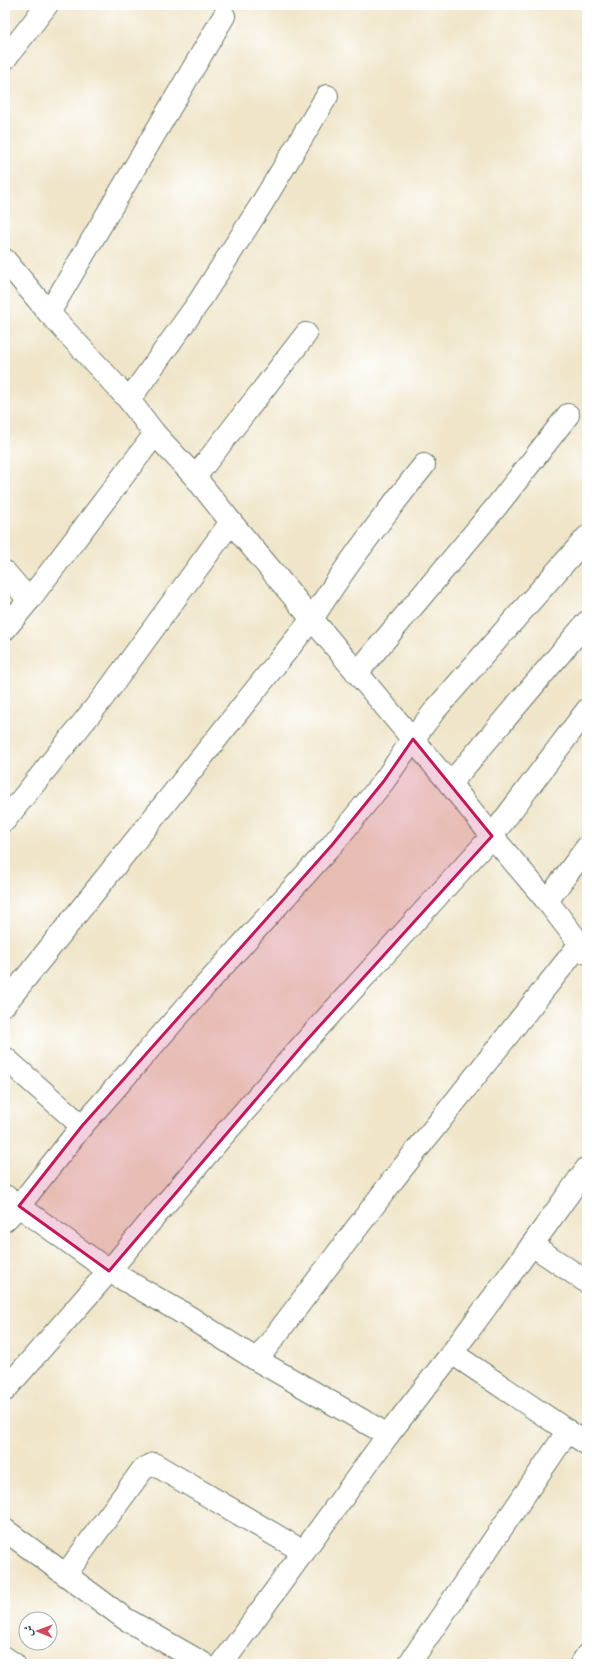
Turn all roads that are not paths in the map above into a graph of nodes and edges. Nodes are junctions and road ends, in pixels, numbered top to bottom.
1 (42, 7) edge
2 (224, 16) dead end
3 (5, 59) edge
4 (327, 96) dead end
5 (8, 270) edge
6 (49, 313) junction
7 (306, 334) dead end
8 (129, 400) junction
9 (568, 415) dead end
10 (154, 434) junction
11 (424, 465) dead end
12 (195, 477) junction
13 (231, 522) junction
14 (587, 537) edge
15 (5, 572) edge
16 (29, 600) junction
17 (312, 619) junction
18 (587, 622) edge
19 (5, 629) edge
20 (357, 673) junction
21 (587, 710) edge
22 (413, 738) junction
23 (450, 784) junction
24 (5, 820) edge
25 (492, 836) junction
26 (587, 847) edge
27 (547, 901) junction
28 (583, 948) edge
29 (5, 1004) edge
30 (5, 1058) edge
31 (82, 1126) junction
32 (587, 1168) edge
33 (10, 1207) edge
34 (532, 1245) junction
35 (109, 1271) junction
36 (587, 1282) edge
37 (452, 1353) junction
38 (257, 1360) junction
39 (5, 1390) edge
40 (568, 1431) junction
41 (388, 1435) junction
42 (587, 1444) edge
43 (5, 1530) edge
44 (304, 1552) junction
45 (66, 1574) junction
46 (587, 1655) edge
47 (5, 1658) edge
48 (14, 1664) edge
49 (204, 1664) edge
50 (222, 1664) edge
51 (409, 1664) edge
52 (581, 1664) edge

1 - 3 street
2 - 6 street
4 - 8 street
5 - 6 street
6 - 8 street
7 - 12 street
8 - 10 street
9 - 20 street
10 - 12 street
10 - 16 street
11 - 17 street
12 - 13 street
13 - 17 street
13 - 24 street
14 - 22 street
15 - 16 street
16 - 19 street
17 - 20 street
17 - 29 street
18 - 23 street
20 - 22 street
21 - 25 street
22 - 23 street
22 - 31 street
23 - 25 street
25 - 27 street
25 - 35 street
26 - 27 street
27 - 28 street
28 - 38 street
30 - 31 street
31 - 33 street
32 - 34 street
33 - 35 street
34 - 36 street
34 - 37 street
35 - 38 street
35 - 39 street
37 - 40 street
37 - 41 street
38 - 41 street
40 - 42 street
40 - 51 street
41 - 44 street
43 - 45 street
44 - 45 street
44 - 50 street
45 - 49 street
46 - 52 street
47 - 48 street

